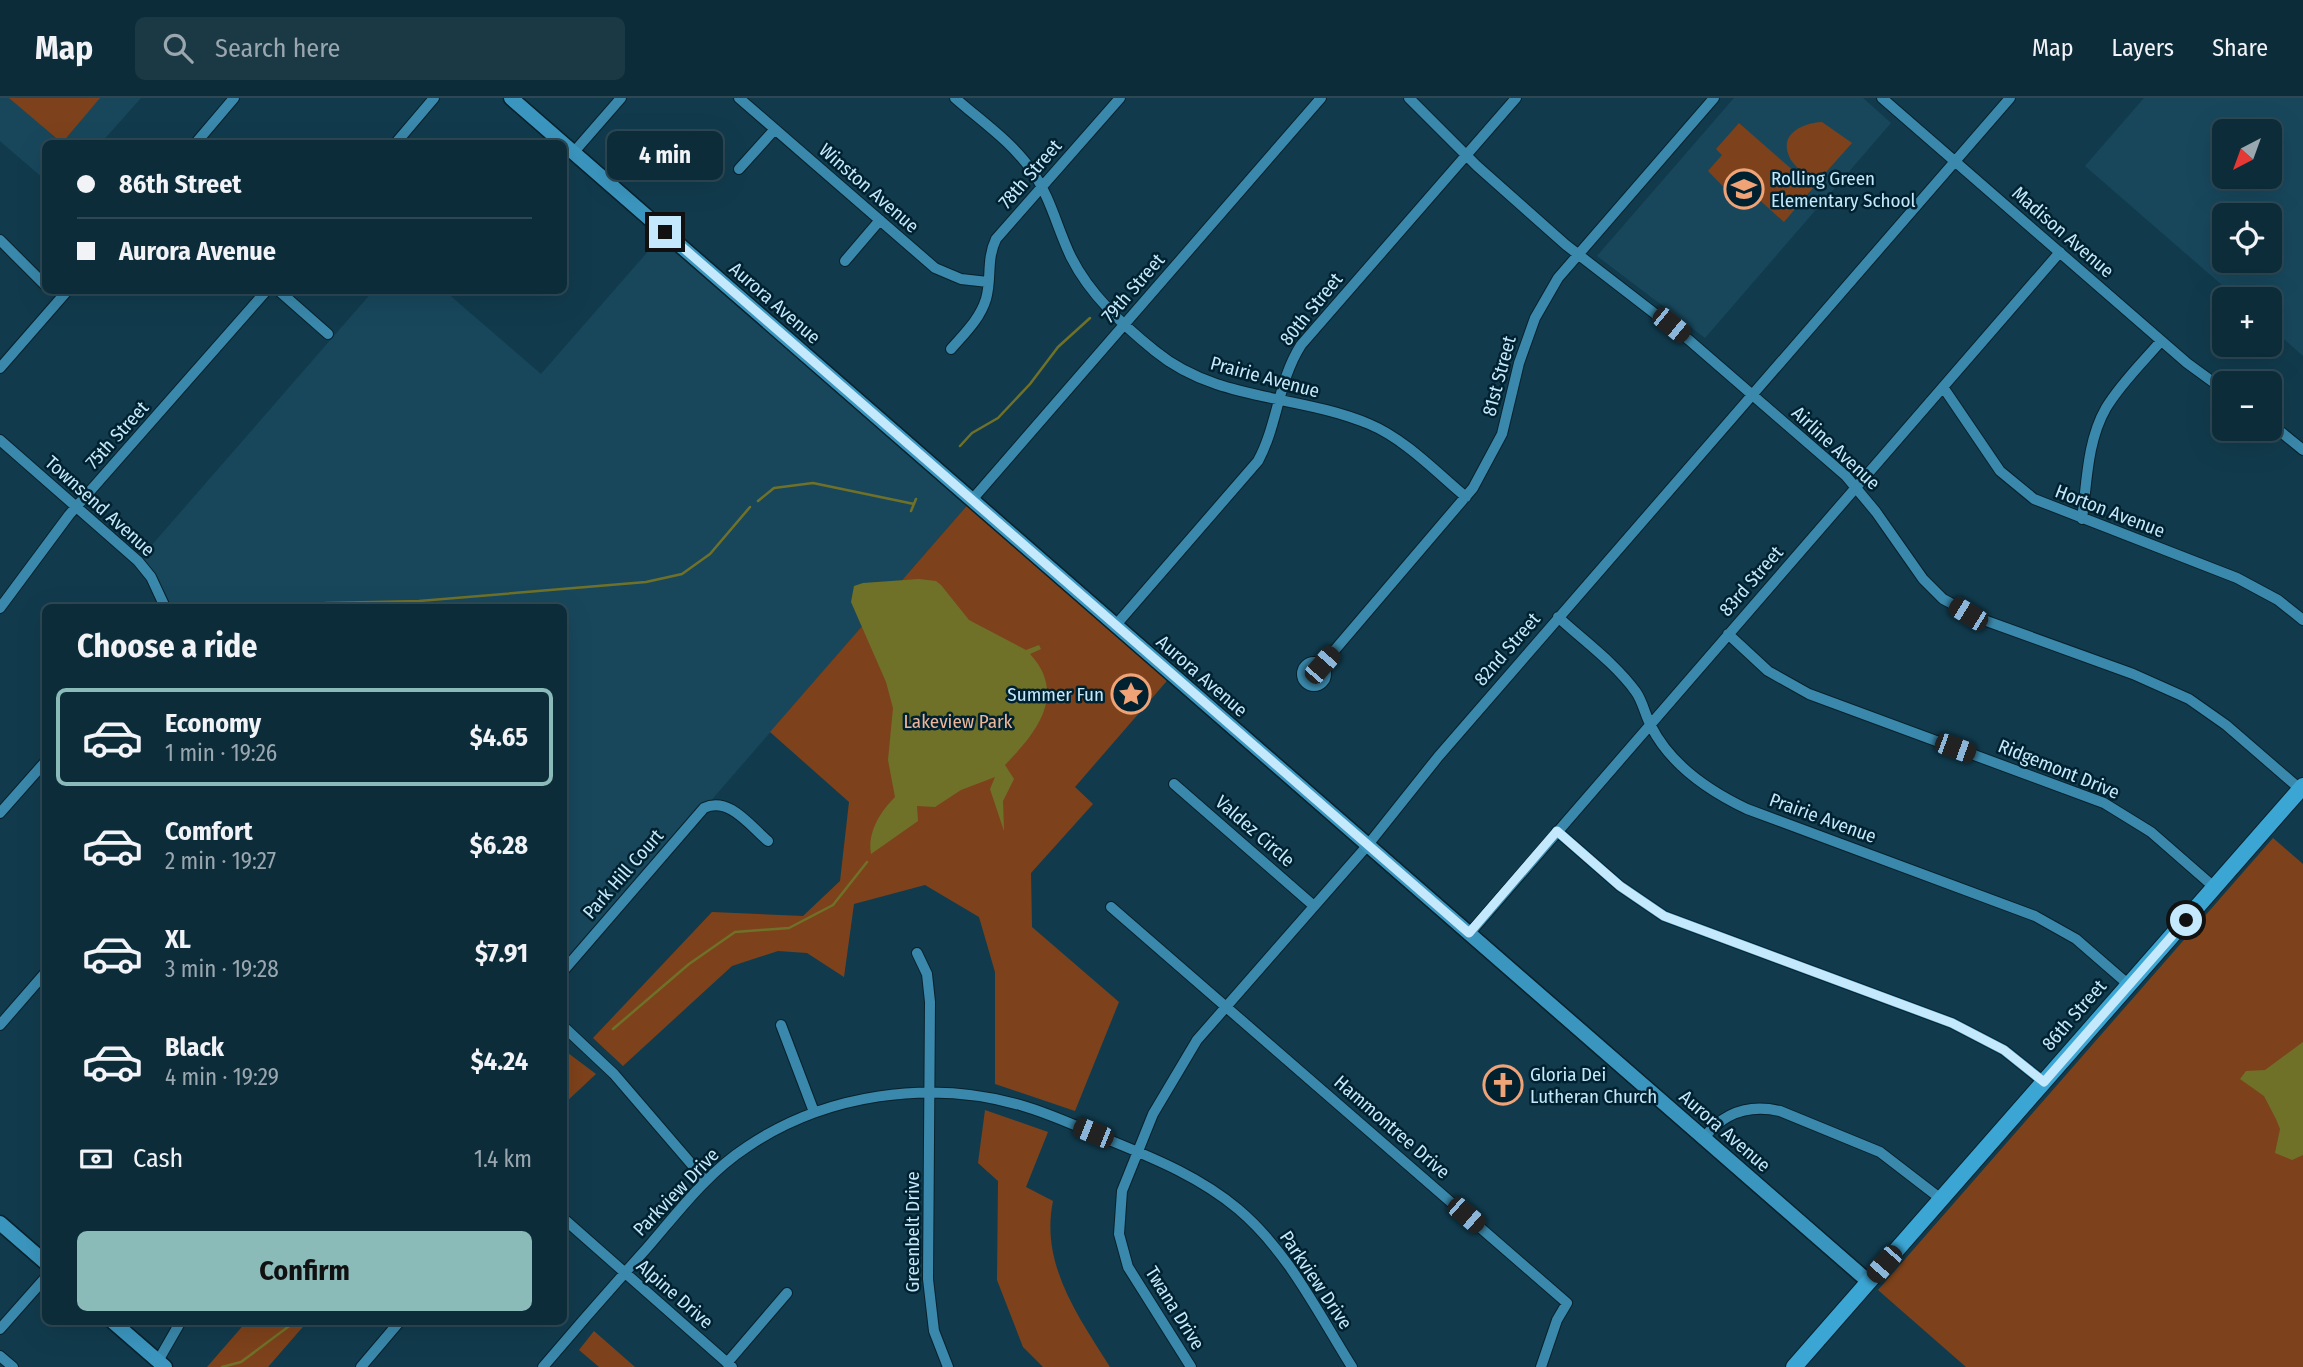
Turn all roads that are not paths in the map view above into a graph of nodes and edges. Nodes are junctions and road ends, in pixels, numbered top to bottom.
1 (234, 98) edge
2 (434, 98) edge
3 (511, 98) edge
4 (621, 98) edge
5 (739, 98) edge
6 (955, 98) edge
7 (1120, 98) edge
8 (1321, 98) edge
9 (1409, 98) edge
10 (1516, 98) edge
11 (1714, 98) edge
12 (1882, 98) edge
13 (2010, 98) edge
14 (775, 129) junction
15 (198, 140) edge
16 (397, 140) edge
17 (560, 140) edge
18 (567, 146) edge
19 (574, 152) junction
20 (1467, 155) junction
21 (1955, 161) junction
22 (739, 169) dead end
23 (1042, 187) junction
24 (880, 220) junction
25 (0, 240) edge
26 (2060, 252) junction
27 (1579, 254) junction
28 (845, 261) dead end
29 (42, 282) edge
30 (988, 282) junction
31 (64, 294) edge
32 (263, 294) edge
33 (283, 294) edge
34 (1125, 324) junction
35 (328, 334) dead end
36 (2161, 341) junction
37 (951, 349) dead end
38 (0, 368) edge
39 (2212, 381) edge
40 (1943, 387) junction
41 (1752, 395) junction
42 (1279, 401) junction
43 (2282, 433) edge
44 (0, 440) edge
45 (2303, 450) edge
46 (1856, 487) junction
47 (1466, 497) junction
48 (971, 501) junction
49 (77, 506) junction
50 (2082, 519) junction
51 (164, 604) edge
52 (0, 608) edge
53 (1558, 617) junction
54 (2303, 620) edge
55 (1115, 626) junction
56 (1728, 634) junction
57 (1322, 665) dead end
58 (1650, 725) junction
59 (42, 766) edge
60 (1174, 784) dead end
61 (2302, 788) edge
62 (0, 813) edge
63 (1557, 831) junction
64 (768, 841) dead end
65 (1367, 846) junction
66 (2214, 887) junction
67 (1314, 906) junction
68 (1111, 907) dead end
69 (1469, 933) junction
70 (916, 953) dead end
71 (567, 967) edge
72 (42, 977) edge
73 (2129, 985) junction
74 (1226, 1006) junction
75 (0, 1025) edge
76 (781, 1025) dead end
77 (567, 1030) edge
78 (2044, 1082) junction
79 (929, 1093) junction
80 (814, 1112) junction
81 (1704, 1138) junction
82 (1138, 1152) junction
83 (706, 1181) junction
84 (1941, 1199) junction
85 (567, 1222) edge
86 (0, 1223) edge
87 (42, 1260) edge
88 (1128, 1267) joint
89 (624, 1274) junction
90 (42, 1282) edge
91 (1869, 1282) junction
92 (787, 1293) dead end
93 (117, 1325) edge
94 (179, 1325) edge
95 (397, 1325) edge
96 (0, 1329) edge
97 (0, 1356) edge
98 (161, 1364) edge
99 (730, 1365) edge
100 (13, 1367) edge
101 (361, 1367) edge
102 (543, 1367) edge
103 (948, 1367) edge
104 (1191, 1367) edge
105 (1352, 1367) edge
106 (1541, 1367) edge
107 (1794, 1367) edge

1 - 15 street
2 - 16 street
3 - 17 street, Aurora Avenue
4 - 19 street
5 - 14 street, Winston Avenue
6 - 23 street, Prairie Avenue
7 - 23 street, 78th Street
8 - 34 street, 79th Street
9 - 20 street, Airline Avenue
10 - 20 street, 80th Street
11 - 27 street, 81st Street
12 - 21 street, Madison Avenue
13 - 21 street, 82nd Street
14 - 22 street
14 - 24 street, Winston Avenue
18 - 19 street, Aurora Avenue
19 - 48 street, Aurora Avenue
20 - 27 street, Airline Avenue
20 - 42 street, 80th Street
21 - 26 street, Madison Avenue
21 - 41 street, 82nd Street
23 - 30 street, 78th Street
23 - 34 street, Prairie Avenue
24 - 28 street
24 - 30 street, Winston Avenue
25 - 29 street
26 - 36 street, Madison Avenue
26 - 40 street, 83rd Street
27 - 41 street, Airline Avenue
27 - 47 street, 81st Street
30 - 37 street, 78th Street
31 - 38 street
32 - 49 street, 75th Street
33 - 35 street
34 - 42 street, Prairie Avenue
34 - 48 street, 79th Street
36 - 39 street, Madison Avenue
36 - 50 street
40 - 46 street, 83rd Street
40 - 50 street, Horton Avenue
41 - 46 street, Airline Avenue
41 - 53 street, 82nd Street
42 - 47 street, Prairie Avenue
42 - 55 street, 80th Street
43 - 45 street
44 - 49 street, Townsend Avenue
46 - 56 street, 83rd Street
46 - 61 street, Airline Avenue
47 - 57 street, 81st Street
48 - 55 street, Aurora Avenue
49 - 51 street, Townsend Avenue
49 - 52 street, 75th Street
50 - 54 street, Horton Avenue
53 - 58 street, Prairie Avenue
53 - 65 street, 82nd Street
55 - 65 street, Aurora Avenue
56 - 58 street, 83rd Street
56 - 66 street, Ridgemont Drive
58 - 63 street, 83rd Street
58 - 73 street, Prairie Avenue
59 - 62 street
60 - 67 street, Valdez Circle
61 - 66 main road, 86th Street
63 - 69 street, 83rd Street
63 - 78 street
64 - 71 street, Park Hill Court
65 - 67 street, 82nd Street
65 - 69 street, Aurora Avenue
66 - 73 main road, 86th Street
67 - 74 street, 82nd Street
68 - 74 street, Hammontree Drive
69 - 81 street, Aurora Avenue
70 - 79 street, Greenbelt Drive
72 - 75 street
73 - 78 main road, 86th Street
74 - 82 street, 82nd Street
74 - 106 street, Hammontree Drive
76 - 80 street
77 - 83 street
78 - 84 main road, 86th Street
79 - 80 street, Parkview Drive
79 - 82 street, Parkview Drive
79 - 103 street, Greenbelt Drive
80 - 83 street, Parkview Drive
81 - 84 street
81 - 91 street, Aurora Avenue
82 - 88 street, 82nd Street
82 - 105 street, Parkview Drive
83 - 89 street, Parkview Drive
84 - 91 main road, 86th Street
85 - 89 street, Alpine Drive
86 - 87 street
88 - 104 street, Twana Drive
89 - 99 street, Alpine Drive
89 - 102 street, Parkview Drive
90 - 96 street
91 - 107 main road, 86th Street
92 - 99 street
93 - 98 street
94 - 98 street
95 - 101 street
97 - 100 street

